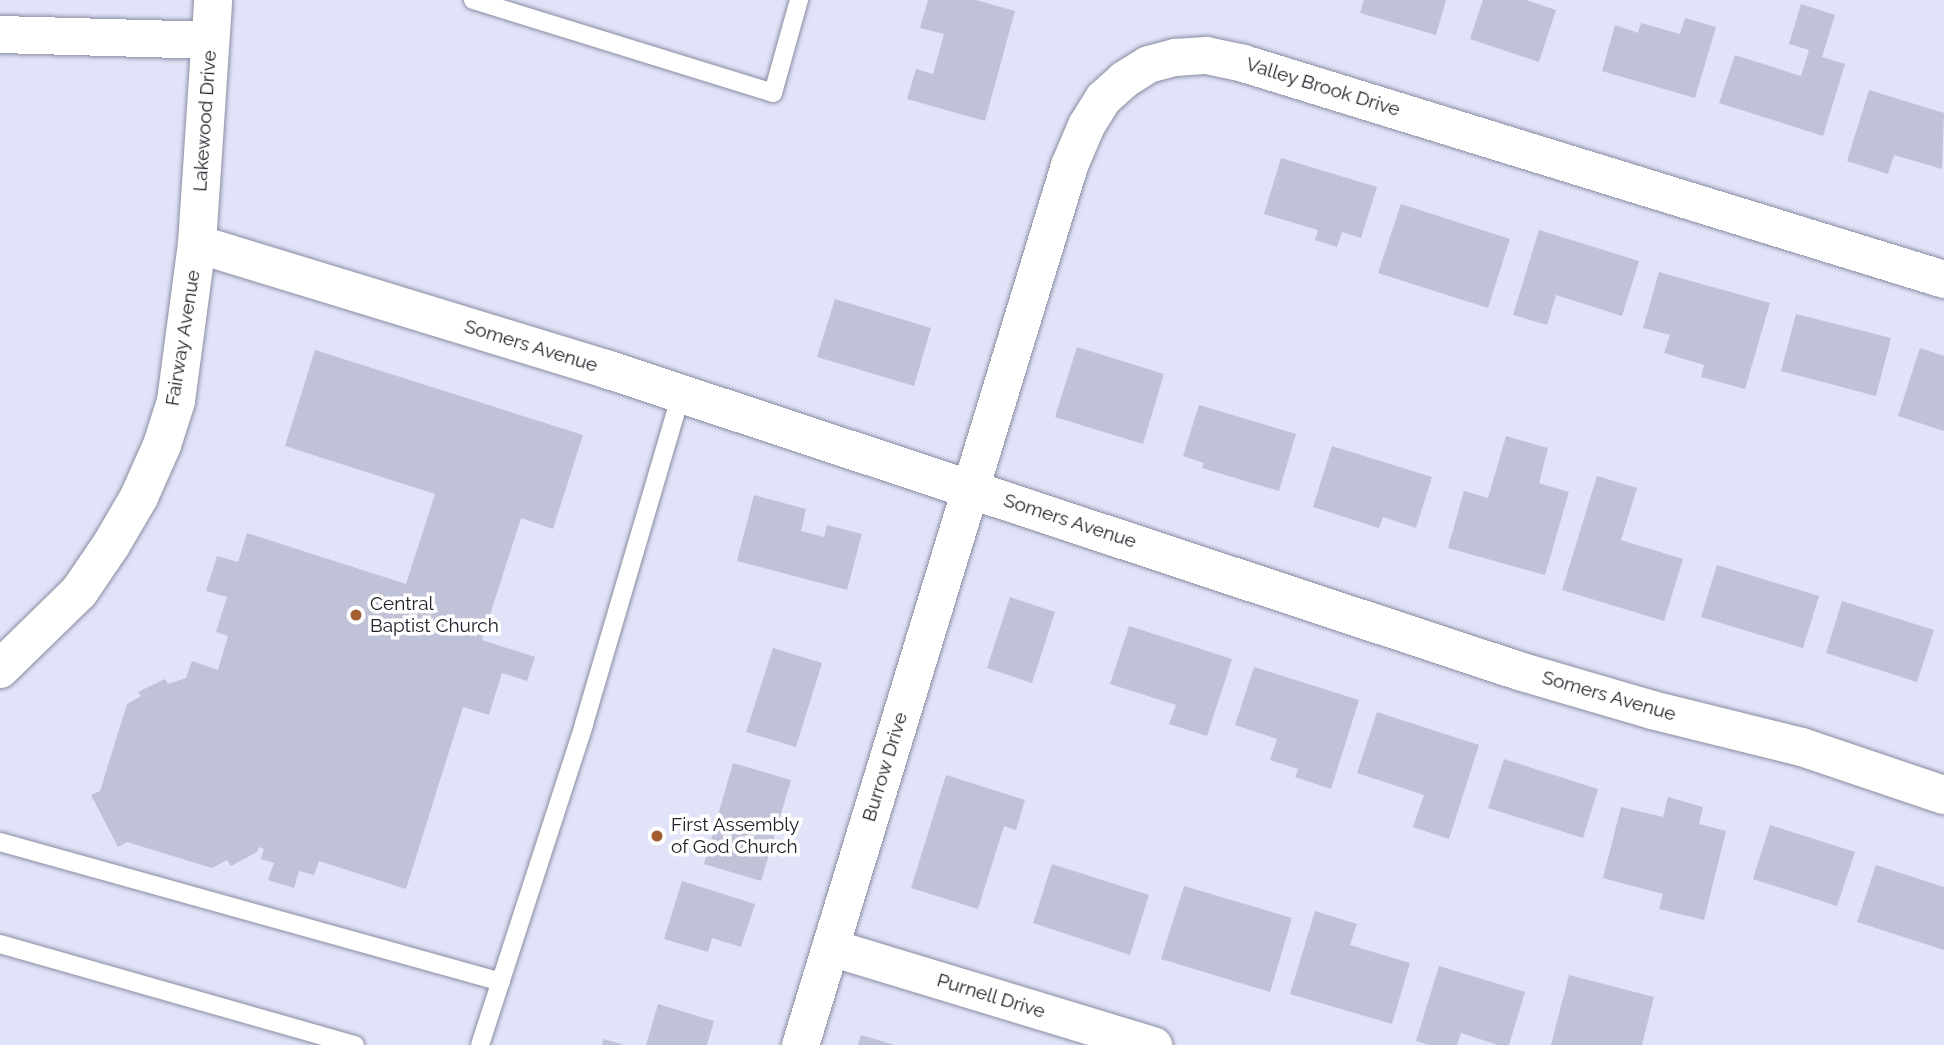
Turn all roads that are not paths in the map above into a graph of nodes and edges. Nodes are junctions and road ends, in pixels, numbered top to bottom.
1 (213, 0) edge
2 (473, 0) edge
3 (799, 0) edge
4 (0, 33) edge
5 (210, 40) junction
6 (197, 244) junction
7 (1944, 279) edge
8 (681, 394) junction
9 (970, 488) junction
10 (0, 669) edge
11 (1944, 795) edge
12 (0, 842) edge
13 (0, 944) edge
14 (830, 947) junction
15 (501, 982) junction
16 (355, 1045) edge
17 (480, 1045) edge
18 (800, 1045) edge
19 (1153, 1045) edge

1 - 5 street
2 - 3 lane
4 - 5 street, Lakewood Drive
5 - 6 street, Lakewood Drive
6 - 8 street, Somers Avenue
6 - 10 street, Fairway Avenue
7 - 9 street, Valley Brook Drive
8 - 9 street, Somers Avenue
8 - 15 lane
9 - 11 street, Somers Avenue
9 - 14 street, Burrow Drive
12 - 15 lane
13 - 16 lane
14 - 18 street, Burrow Drive
14 - 19 street, Purnell Drive
15 - 17 lane

